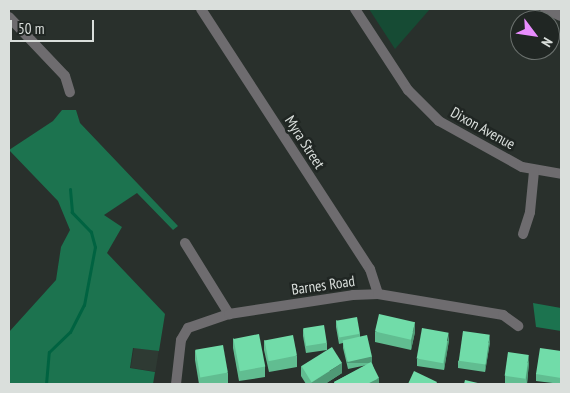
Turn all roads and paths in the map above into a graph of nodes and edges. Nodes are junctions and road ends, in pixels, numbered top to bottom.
1 (202, 9) edge
2 (355, 9) edge
3 (546, 9) edge
4 (561, 16) edge
5 (9, 17) edge
6 (70, 92) dead end
7 (534, 171) junction
8 (561, 174) edge
9 (523, 234) dead end
10 (185, 242) dead end
11 (378, 294) junction
12 (228, 314) junction
13 (518, 326) dead end
14 (176, 384) edge

1 - 11 street, Myra Street
2 - 7 street, Dixon Avenue
3 - 4 street
5 - 6 street
7 - 8 street, Dixon Avenue
7 - 9 street
10 - 12 street
11 - 12 street, Barnes Road
11 - 13 street, Barnes Road
12 - 14 street, Barnes Road

